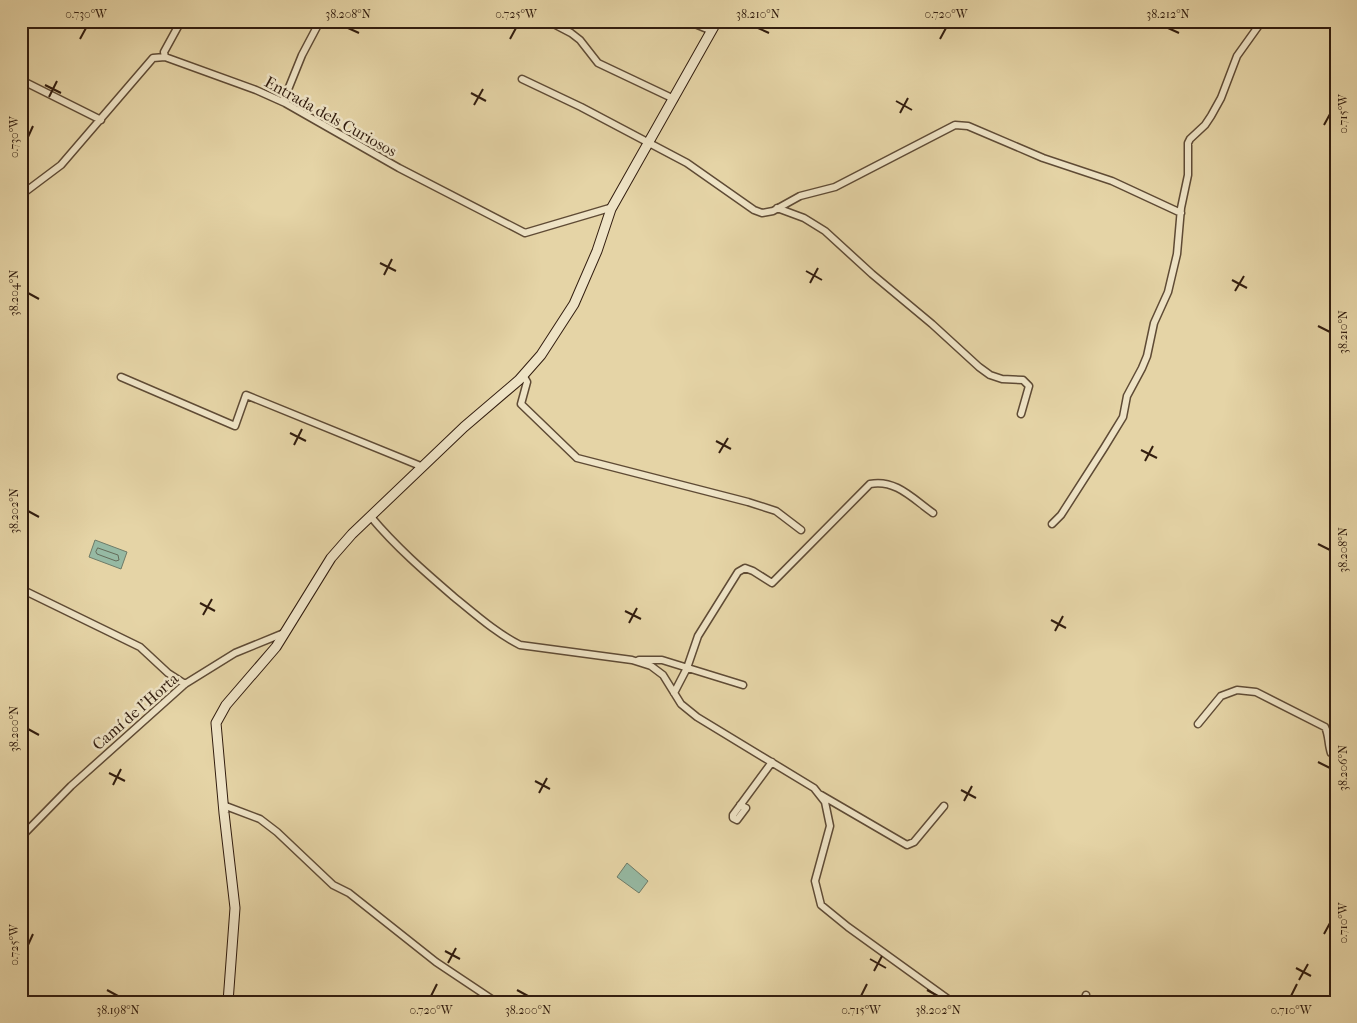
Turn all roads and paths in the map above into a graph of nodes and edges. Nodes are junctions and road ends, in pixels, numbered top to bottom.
1 (181, 21) edge
2 (320, 21) edge
3 (548, 21) edge
4 (688, 21) edge
5 (717, 21) edge
6 (1262, 21) edge
7 (712, 31) junction
8 (165, 57) junction
9 (522, 79) dead end
10 (21, 80) edge
11 (674, 99) junction
12 (283, 102) junction
13 (101, 120) junction
14 (649, 144) junction
15 (21, 195) edge
16 (613, 207) junction
17 (777, 208) junction
18 (1181, 214) junction
19 (523, 375) junction
20 (121, 377) dead end
21 (1021, 414) dead end
22 (422, 467) junction
23 (933, 512) dead end
24 (370, 517) junction
25 (1052, 524) dead end
26 (801, 530) dead end
27 (21, 589) edge
28 (285, 633) junction
29 (632, 660) junction
30 (687, 668) junction
31 (185, 684) junction
32 (743, 685) dead end
33 (674, 693) junction
34 (1198, 724) dead end
35 (1336, 756) edge
36 (772, 762) junction
37 (818, 793) junction
38 (223, 805) junction
39 (740, 805) dead end
40 (944, 806) dead end
41 (21, 837) edge
42 (228, 1002) edge
43 (496, 1002) edge
44 (952, 1002) edge

1 - 8 street
2 - 12 street
3 - 11 street
4 - 7 street
5 - 7 main road
6 - 18 street
7 - 11 main road
8 - 12 street, Entrada dels Curiosos
8 - 13 street
9 - 14 street
10 - 13 street
11 - 14 main road
12 - 16 street, Entrada dels Curiosos
13 - 15 street
14 - 16 main road
14 - 17 street
16 - 19 main road
17 - 18 street
17 - 21 street
18 - 25 street
19 - 22 main road
19 - 26 street
20 - 22 street
22 - 24 main road
23 - 30 street
24 - 28 main road
24 - 29 street
27 - 31 street
28 - 31 street, Camí de l'Horta
28 - 38 main road
29 - 30 street
29 - 33 street
30 - 32 street
30 - 33 street
31 - 41 street, Camí de l'Horta
33 - 36 street
34 - 35 street
36 - 37 street
36 - 39 street
37 - 40 street
37 - 44 street
38 - 42 main road
38 - 43 street

